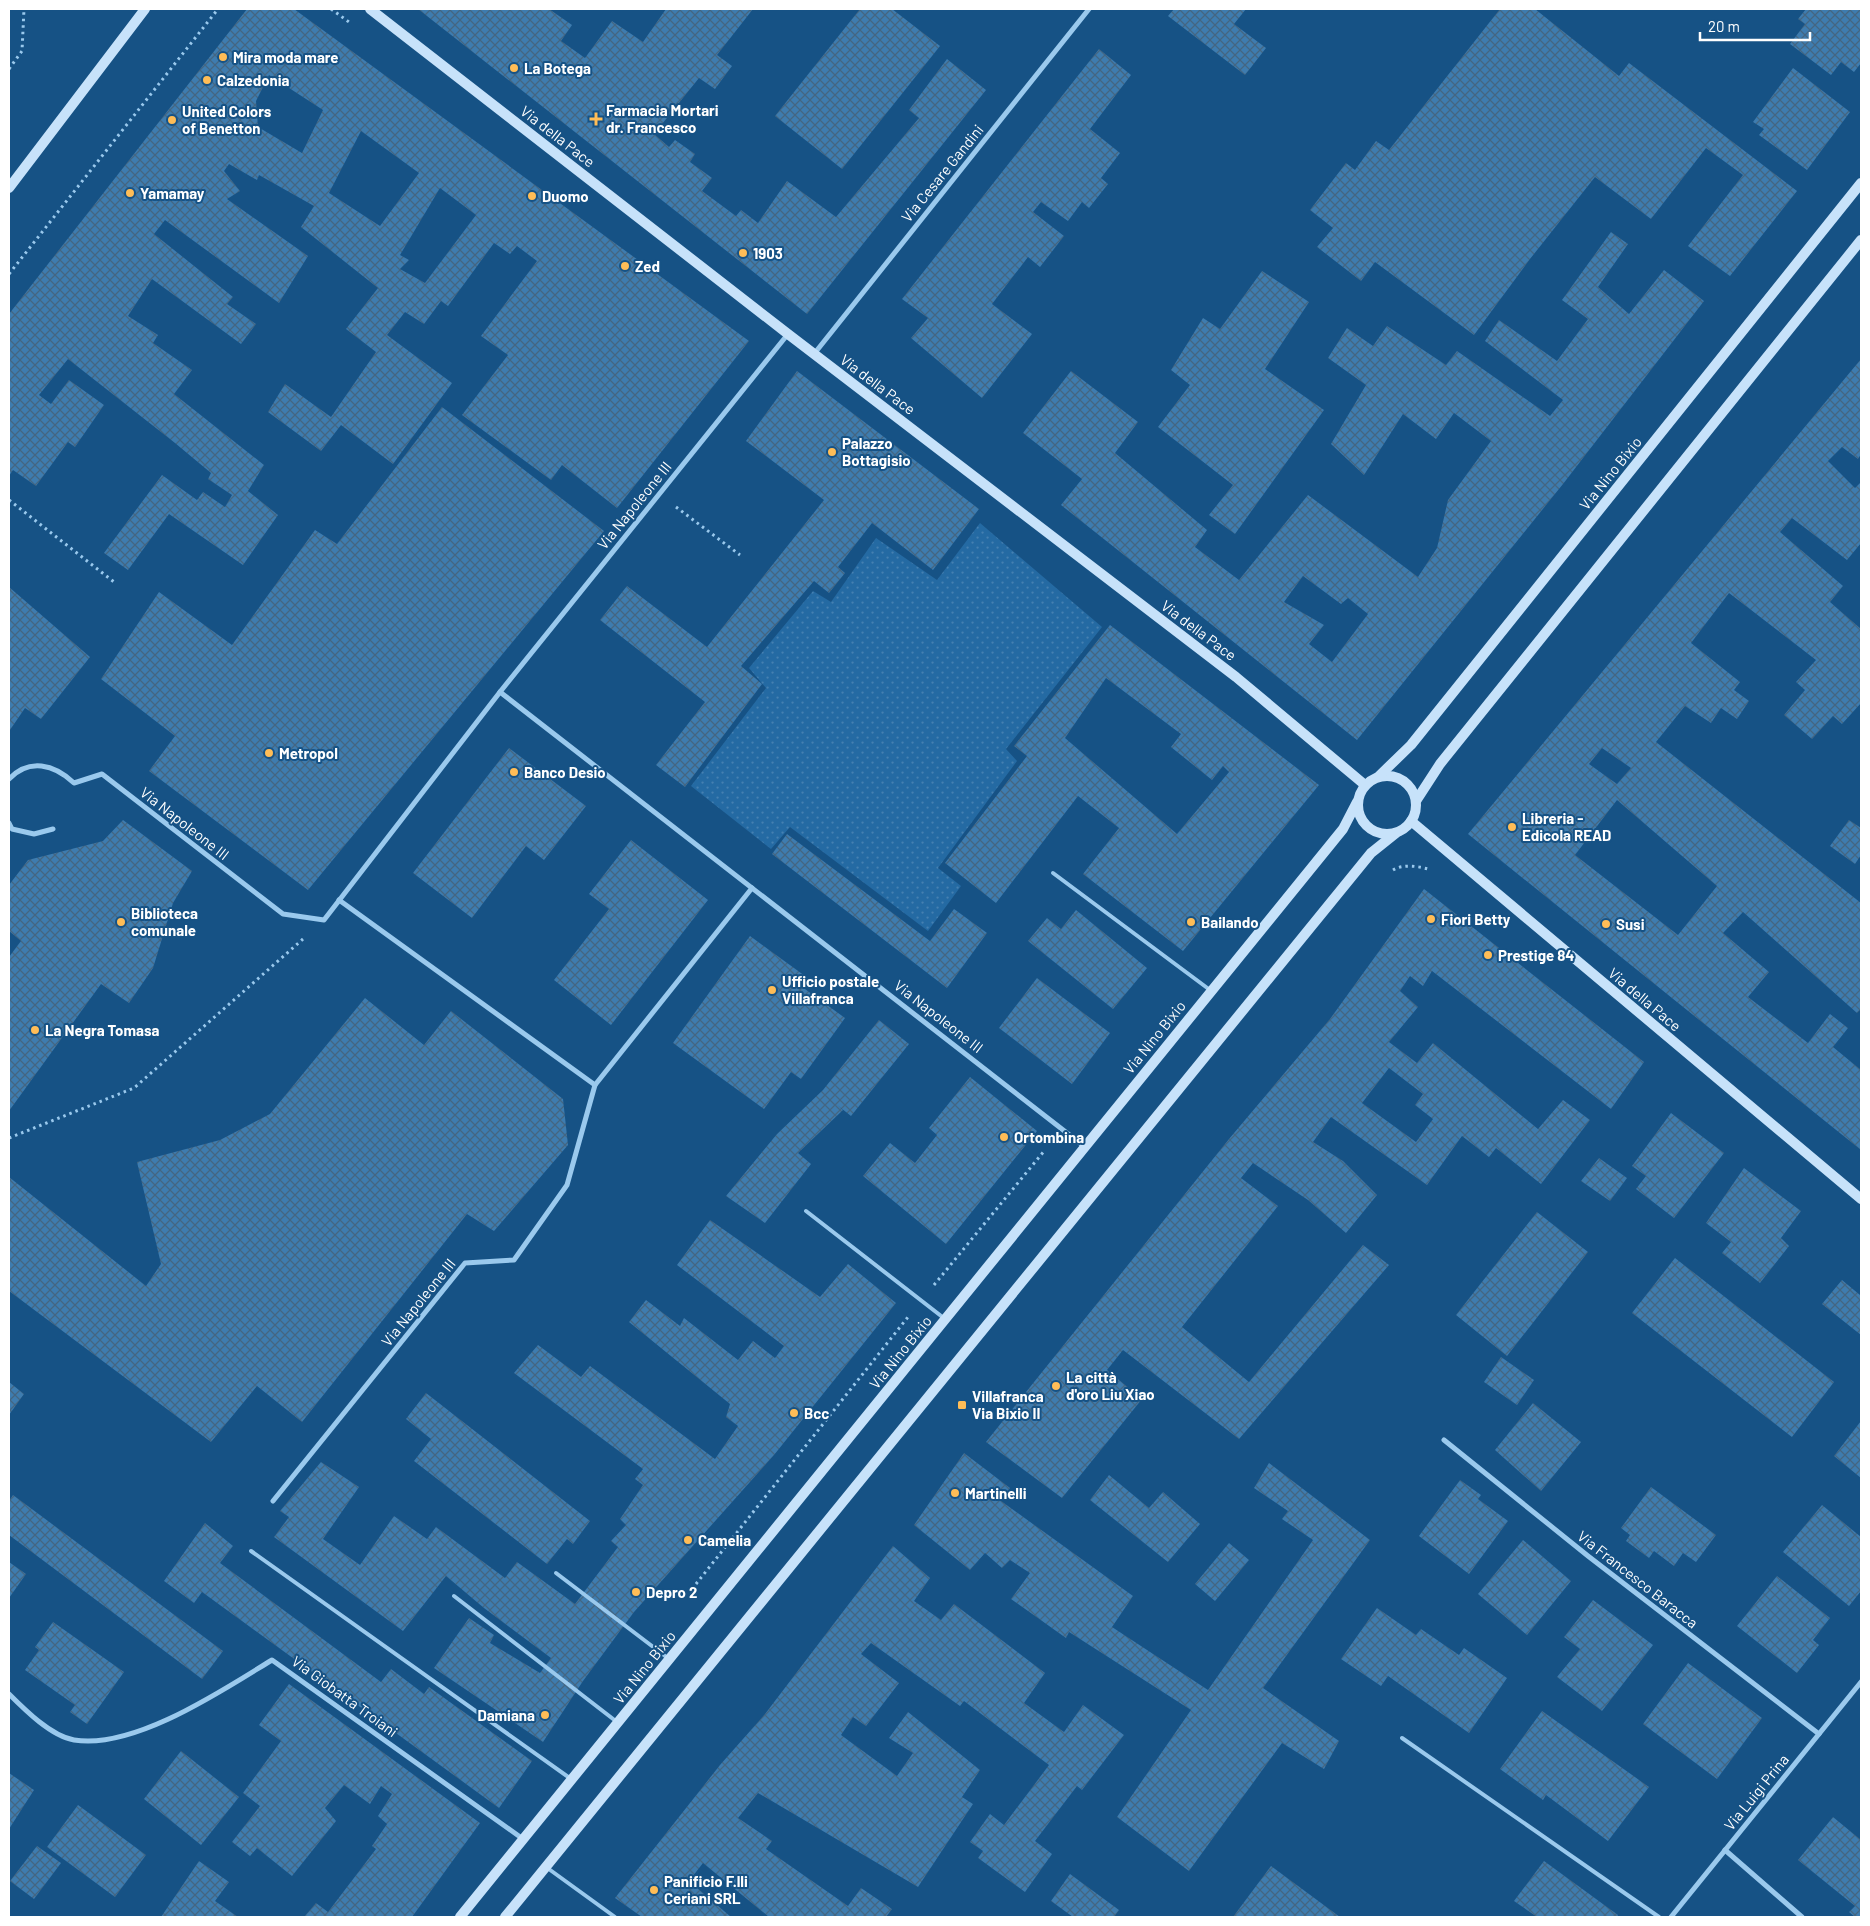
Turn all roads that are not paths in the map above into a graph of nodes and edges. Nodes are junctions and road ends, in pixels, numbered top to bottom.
1 (145, 9) edge
2 (370, 9) edge
3 (1089, 9) edge
4 (1861, 183) edge
5 (9, 188) edge
6 (1861, 240) edge
7 (788, 334) junction
8 (814, 354) junction
9 (500, 692) junction
10 (1378, 777) junction
11 (9, 779) edge
12 (1365, 785) junction
13 (1416, 801) junction
14 (1357, 802) junction
15 (1411, 821) junction
16 (9, 823) edge
17 (53, 829) dead end
18 (1396, 833) junction
19 (1053, 873) dead end
20 (752, 888) junction
21 (339, 900) junction
22 (1211, 991) junction
23 (595, 1084) junction
24 (1085, 1147) junction
25 (1861, 1200) edge
26 (806, 1211) dead end
27 (945, 1319) junction
28 (1444, 1440) dead end
29 (273, 1501) dead end
30 (251, 1551) dead end
31 (556, 1573) dead end
32 (454, 1596) dead end
33 (670, 1660) junction
34 (1861, 1682) edge
35 (9, 1694) edge
36 (618, 1723) junction
37 (1819, 1734) junction
38 (1402, 1738) dead end
39 (572, 1779) junction
40 (524, 1839) junction
41 (1725, 1850) junction
42 (546, 1867) junction
43 (460, 1917) edge
44 (505, 1917) edge
45 (615, 1917) edge
46 (1659, 1917) edge
47 (1671, 1917) edge
48 (1802, 1917) edge

1 - 5 street
2 - 7 street, Via della Pace
3 - 8 street, Via Cesare Gandini
4 - 10 street, Via Nino Bixio
6 - 13 street
7 - 8 street, Via della Pace
7 - 9 street, Via Napoleone III
8 - 12 street, Via della Pace
9 - 20 street, Via Napoleone III
9 - 21 street, Via Napoleone III
10 - 12 street, Via Nino Bixio
10 - 13 street
11 - 21 street, Via Napoleone III
12 - 14 street, Via Nino Bixio
13 - 15 street
14 - 18 street
14 - 22 street, Via Nino Bixio
15 - 18 street
15 - 25 street, Via della Pace
16 - 17 street
18 - 42 street
19 - 22 lane
20 - 23 street, Via Napoleone III
20 - 24 street, Via Napoleone III
21 - 23 street
22 - 24 street, Via Nino Bixio
23 - 29 street, Via Napoleone III
24 - 27 street, Via Nino Bixio
26 - 27 lane
27 - 33 street, Via Nino Bixio
28 - 37 street, Via Francesco Baracca
30 - 39 lane
31 - 33 lane
32 - 36 lane
33 - 36 street, Via Nino Bixio
34 - 37 street, Via Luigi Prina
35 - 40 street, Via Giobatta Troiani
36 - 39 street, Via Nino Bixio
37 - 41 street, Via Luigi Prina
38 - 46 lane
39 - 40 street, Via Nino Bixio
40 - 43 street, Via Nino Bixio
41 - 47 street, Via Luigi Prina
41 - 48 street
42 - 44 street
42 - 45 lane

